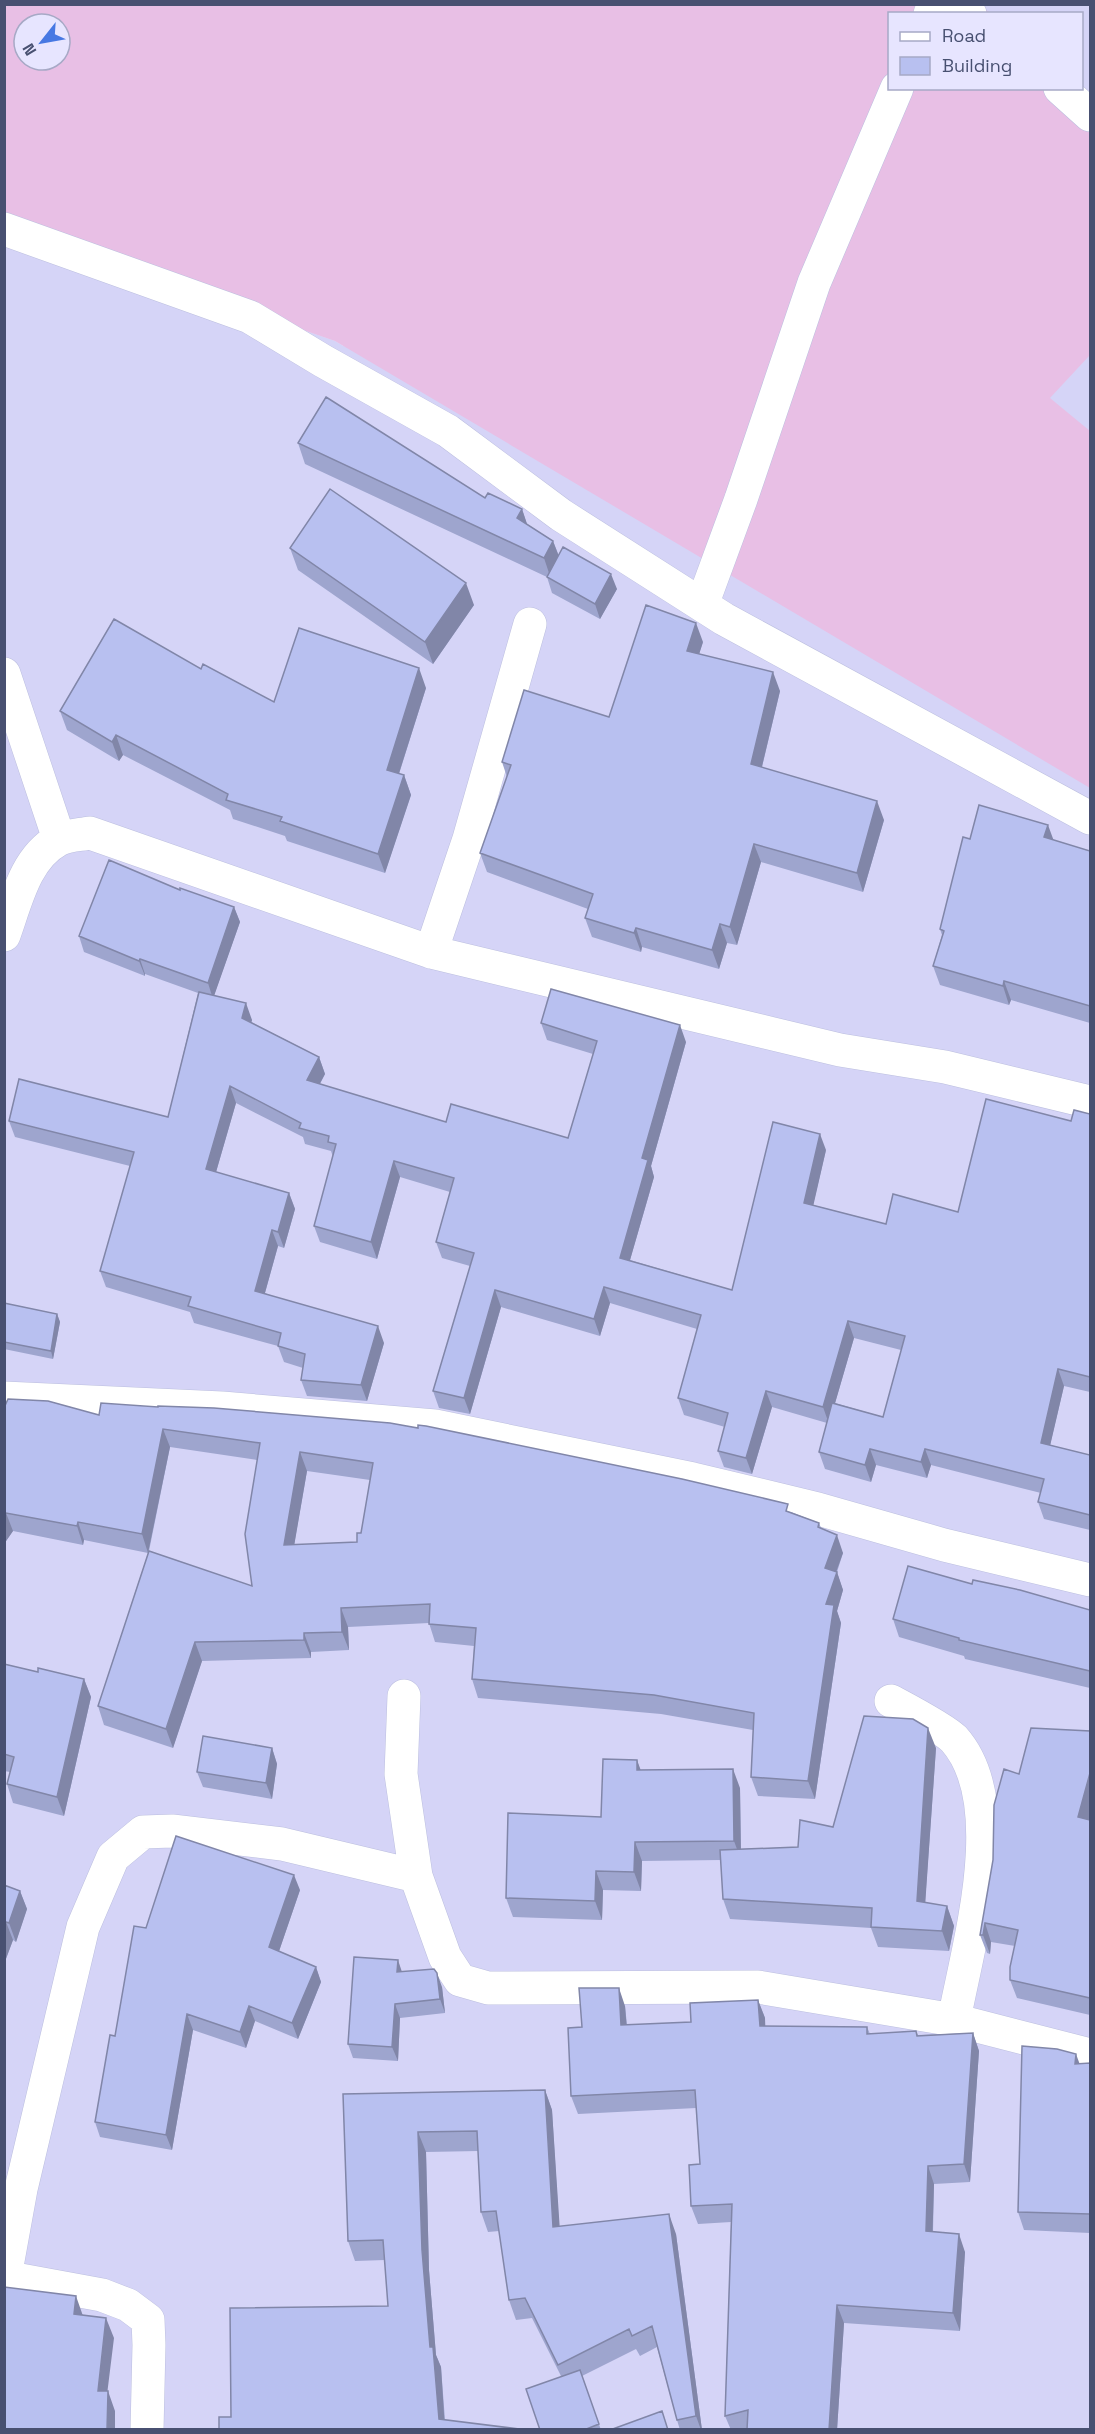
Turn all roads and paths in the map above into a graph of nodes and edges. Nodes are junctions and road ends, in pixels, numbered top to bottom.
1 (896, 90) edge
2 (1062, 90) edge
3 (1090, 115) edge
4 (4, 228) edge
5 (702, 605) junction
6 (530, 624) dead end
7 (4, 674) edge
8 (1090, 818) edge
9 (59, 839) junction
10 (4, 935) edge
11 (431, 952) junction
12 (1090, 1102) edge
13 (4, 1398) edge
14 (1090, 1580) edge
15 (404, 1696) dead end
16 (891, 1701) dead end
17 (416, 1876) junction
18 (954, 2020) junction
19 (1090, 2055) edge
20 (5, 2277) edge
21 (147, 2430) edge

1 - 5 street
2 - 3 street
4 - 5 street
5 - 8 street
6 - 11 street
7 - 9 street
9 - 10 street
9 - 11 street
11 - 12 street
13 - 14 street
15 - 17 street
16 - 18 street
17 - 18 street
17 - 20 street
18 - 19 street
20 - 21 street

